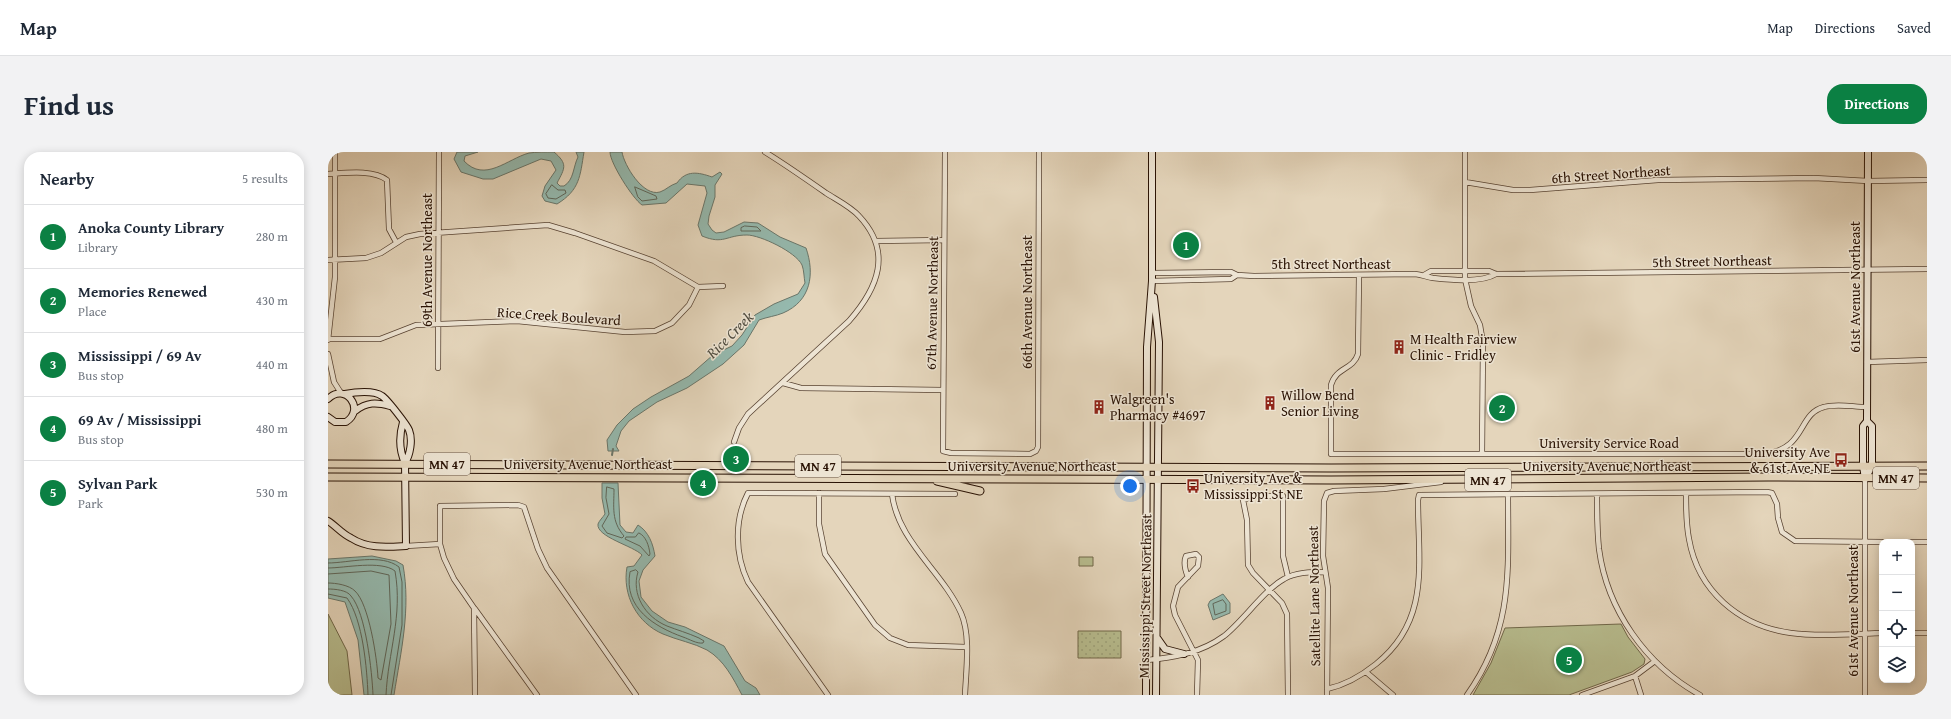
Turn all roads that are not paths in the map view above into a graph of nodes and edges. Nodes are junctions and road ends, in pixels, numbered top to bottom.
1 (335, 152) edge
2 (439, 152) edge
3 (765, 152) edge
4 (945, 152) edge
5 (1039, 152) edge
6 (1152, 152) edge
7 (1465, 152) edge
8 (1868, 152) edge
9 (328, 174) edge
10 (335, 174) junction
11 (1927, 180) edge
12 (1868, 181) junction
13 (1465, 182) junction
14 (439, 233) junction
15 (944, 240) junction
16 (876, 241) junction
17 (396, 242) junction
18 (328, 260) edge
19 (335, 260) junction
20 (1927, 269) edge
21 (1867, 270) junction
22 (1465, 271) junction
23 (1152, 273) junction
24 (1496, 274) junction
25 (1237, 275) junction
26 (1359, 275) junction
27 (1424, 275) junction
28 (1465, 279) junction
29 (1152, 281) junction
30 (723, 286) dead end
31 (698, 287) junction
32 (439, 324) junction
33 (328, 340) edge
34 (328, 354) edge
35 (1927, 360) edge
36 (1867, 362) junction
37 (438, 368) dead end
38 (783, 382) junction
39 (942, 390) junction
40 (343, 394) junction
41 (328, 399) edge
42 (392, 406) junction
43 (1867, 408) junction
44 (355, 411) junction
45 (329, 420) edge
46 (1867, 421) junction
47 (403, 422) junction
48 (734, 442) dead end
49 (946, 453) joint
50 (1482, 454) junction
51 (405, 463) junction
52 (328, 464) edge
53 (1863, 466) junction
54 (1872, 466) junction
55 (1927, 466) edge
56 (1147, 468) junction
57 (1159, 468) junction
58 (405, 476) junction
59 (328, 477) edge
60 (925, 478) junction
61 (1927, 478) edge
62 (1865, 479) junction
63 (1146, 480) junction
64 (1158, 480) junction
65 (1449, 480) junction
66 (980, 491) dead end
67 (820, 493) junction
68 (1686, 493) junction
69 (892, 494) junction
70 (955, 494) dead end
71 (1508, 494) junction
72 (1597, 494) junction
73 (328, 521) edge
74 (1879, 542) edge
75 (1915, 542) edge
76 (1927, 542) edge
77 (1865, 543) junction
78 (440, 544) junction
79 (406, 546) junction
80 (1325, 572) junction
81 (1188, 577) junction
82 (1288, 577) junction
83 (1270, 590) junction
84 (474, 608) junction
85 (1915, 633) edge
86 (1927, 633) edge
87 (1865, 634) junction
88 (1879, 634) edge
89 (1157, 638) junction
90 (966, 647) junction
91 (1194, 651) junction
92 (1184, 654) junction
93 (1157, 659) junction
94 (1146, 660) junction
95 (1655, 661) junction
96 (1366, 672) junction
97 (1635, 676) junction
98 (1327, 689) junction
99 (475, 695) edge
100 (536, 695) edge
101 (636, 695) edge
102 (828, 695) edge
103 (966, 695) edge
104 (1146, 695) edge
105 (1156, 695) edge
106 (1197, 695) edge
107 (1288, 695) edge
108 (1327, 695) edge
109 (1393, 695) edge
110 (1467, 695) edge
111 (1582, 695) edge
112 (1641, 695) edge
113 (1700, 695) edge
114 (1865, 695) edge

1 - 10 street
2 - 14 street, 69th Avenue Northeast
3 - 16 street
4 - 15 street, 67th Avenue Northeast
5 - 49 street, 66th Avenue Northeast
6 - 23 street, Mississippi Street Northeast
7 - 13 street
8 - 12 street, 61st Avenue Northeast
9 - 10 street
10 - 17 street
10 - 19 street
11 - 12 street, 6th Street Northeast
12 - 13 street, 6th Street Northeast
12 - 21 street, 61st Avenue Northeast
13 - 22 street
14 - 17 street
14 - 31 street
14 - 32 street, 69th Avenue Northeast
15 - 16 street
15 - 39 street, 67th Avenue Northeast
16 - 38 street
17 - 19 street
18 - 19 street
19 - 33 street
20 - 21 street, 5th Street Northeast
21 - 24 street, 5th Street Northeast
21 - 36 street, 61st Avenue Northeast
22 - 24 street, 5th Street Northeast
22 - 27 street, 5th Street Northeast
22 - 28 street
23 - 25 street, 5th Street Northeast
23 - 29 street, Mississippi Street Northeast
24 - 28 street, 5th Street Northeast
25 - 26 street, 5th Street Northeast
25 - 29 street, 5th Street Northeast
26 - 27 street, 5th Street Northeast
26 - 50 street, University Service Road
27 - 28 street, 5th Street Northeast
28 - 50 street
29 - 56 street, Mississippi Street Northeast
29 - 57 street, Mississippi Street Northeast
30 - 31 street
31 - 32 street, Rice Creek Boulevard
32 - 33 street, Rice Creek Boulevard
32 - 37 street, 69th Avenue Northeast
34 - 40 street
35 - 36 street
36 - 43 street, 61st Avenue Northeast
38 - 39 street
38 - 48 street
39 - 49 street, 67th Avenue Northeast
40 - 41 street
40 - 42 street
40 - 44 street
42 - 44 street
42 - 47 street
43 - 46 street, 61st Avenue Northeast
43 - 50 street, University Service Road
44 - 45 street
46 - 53 street, 61st Avenue Northeast
46 - 54 street, 61st Avenue Northeast
47 - 51 street
47 - 51 street
51 - 52 main road, University Avenue Northeast / MN 47
51 - 56 main road, University Avenue Northeast / MN 47
51 - 58 street
53 - 54 main road, University Avenue Northeast / MN 47
53 - 57 main road, University Avenue Northeast / MN 47
53 - 62 street, 61st Avenue Northeast
54 - 55 main road, University Avenue Northeast / MN 47
54 - 62 street, 61st Avenue Northeast
56 - 57 main road, University Avenue Northeast / MN 47
56 - 63 street, Mississippi Street Northeast
57 - 64 street, Mississippi Street Northeast
58 - 59 main road, University Avenue Northeast / MN 47
58 - 60 main road, University Avenue Northeast / MN 47
58 - 79 street
60 - 63 main road, University Avenue Northeast / MN 47
60 - 66 main road
61 - 62 main road, University Avenue Northeast / MN 47
62 - 65 main road, University Avenue Northeast / MN 47
62 - 77 street, 61st Avenue Northeast
63 - 64 main road, University Avenue Northeast / MN 47
63 - 94 street, Mississippi Street Northeast
64 - 65 main road, University Avenue Northeast / MN 47
64 - 89 street, Mississippi Street Northeast
65 - 80 street, Satellite Lane Northeast
67 - 69 street
67 - 90 street
67 - 102 street
68 - 72 street
68 - 77 street
68 - 87 street
69 - 70 street
69 - 90 street
71 - 72 street
71 - 96 street
71 - 110 street
72 - 95 street
73 - 79 street
74 - 77 street
75 - 76 street
77 - 87 street, 61st Avenue Northeast
78 - 79 street
78 - 84 street
78 - 101 street
80 - 82 street
80 - 98 street, Satellite Lane Northeast
81 - 81 street
81 - 91 street
82 - 83 street
82 - 83 street
83 - 91 street
83 - 107 street
84 - 99 street
84 - 100 street
85 - 86 street
87 - 88 street
87 - 114 street, 61st Avenue Northeast
89 - 92 street
89 - 93 street, Mississippi Street Northeast
90 - 103 street
91 - 92 street
91 - 106 street
92 - 93 street
93 - 94 street
93 - 105 street, Mississippi Street Northeast
94 - 104 street, Mississippi Street Northeast
95 - 97 street
95 - 113 street
96 - 98 street
96 - 109 street
97 - 111 street
97 - 112 street
98 - 108 street, Satellite Lane Northeast

